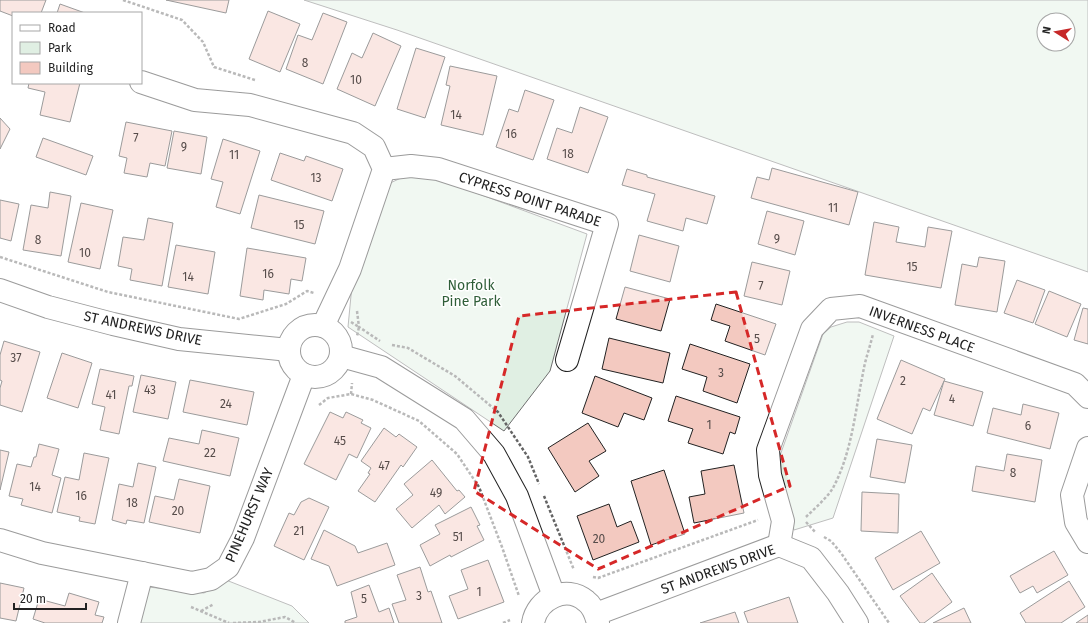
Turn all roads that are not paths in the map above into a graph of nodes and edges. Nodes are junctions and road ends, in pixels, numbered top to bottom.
1 (142, 82) edge
2 (384, 169) junction
3 (0, 290) edge
4 (327, 318) junction
5 (289, 350) junction
6 (348, 358) junction
7 (567, 360) dead end
8 (304, 375) junction
9 (1088, 397) edge
10 (1088, 448) edge
11 (0, 540) edge
12 (1088, 542) edge
13 (779, 545) junction
14 (142, 573) junction
15 (552, 588) junction
16 (597, 618) edge
17 (524, 621) edge
18 (129, 623) edge
19 (857, 623) edge

1 - 2 street
2 - 4 street
2 - 7 street, CYPRESS POINT PARADE
3 - 5 street, ST ANDREWS DRIVE
4 - 5 street
4 - 6 street
5 - 8 street
6 - 8 street
6 - 15 street
8 - 14 street, PINEHURST WAY
9 - 13 street, INVERNESS PLACE
10 - 12 street
11 - 14 street, PINEHURST WAY
13 - 16 street, ST ANDREWS DRIVE
13 - 19 street, ST ANDREWS DRIVE
14 - 18 street
15 - 16 street
15 - 17 street

